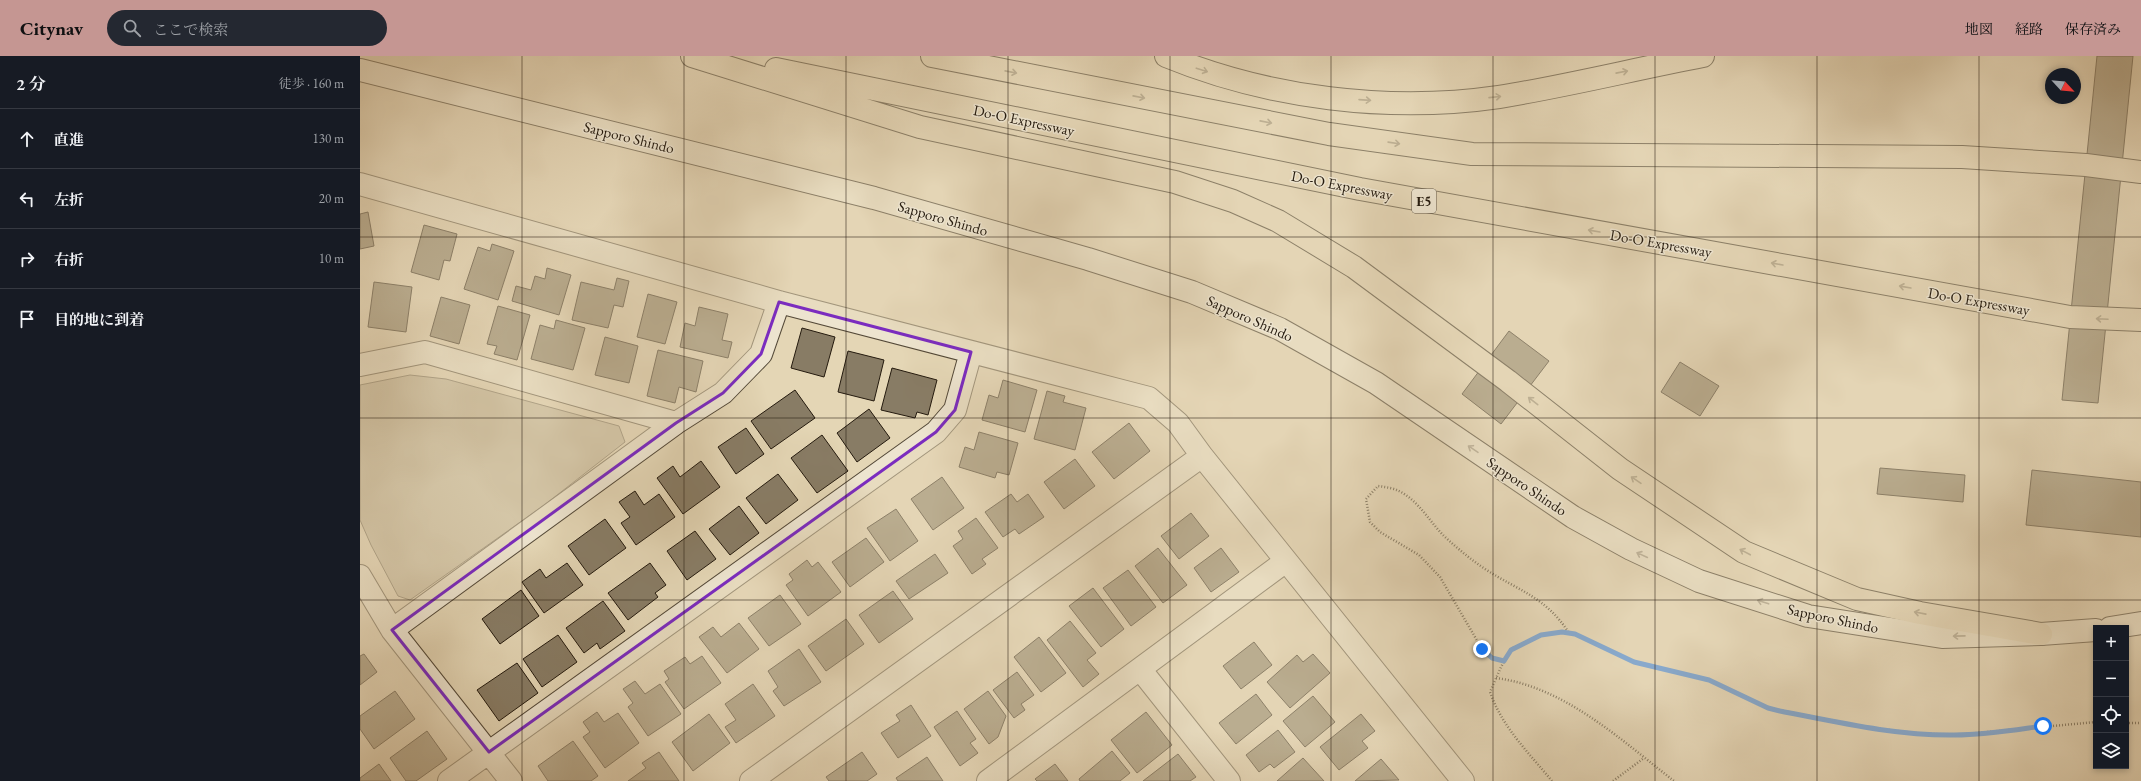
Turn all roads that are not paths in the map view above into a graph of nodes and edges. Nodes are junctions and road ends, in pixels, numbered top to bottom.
1 (692, 56) edge
2 (712, 56) edge
3 (932, 56) edge
4 (1166, 56) edge
5 (1703, 56) edge
6 (360, 70) edge
7 (2141, 172) edge
8 (360, 184) edge
9 (779, 302) junction
10 (2141, 320) edge
11 (971, 352) junction
12 (360, 365) edge
13 (676, 423) junction
14 (1202, 456) junction
15 (1286, 561) junction
16 (360, 576) edge
17 (2141, 623) edge
18 (2129, 625) edge
19 (392, 630) junction
20 (2093, 630) edge
21 (2041, 634) junction
22 (1140, 669) junction
23 (489, 752) junction
24 (995, 779) edge
25 (449, 781) edge
26 (511, 781) edge
27 (751, 781) edge
28 (1229, 781) edge
29 (1463, 781) edge

21 -> 1 highway
10 -> 2 highway, Do-O Expressway / E5
3 -> 7 highway
4 -> 5 highway
21 -> 6 street, Sapporo Shindo
8 - 9 street
9 - 11 street
9 - 13 street
11 - 14 street
11 - 23 street
12 - 13 street
13 - 19 street
14 - 15 street
14 - 27 street
15 - 22 street
15 - 29 street
16 - 19 street
17 - 18 street
19 - 23 street
20 - 21 street, Sapporo Shindo
22 - 24 street
22 - 28 street
23 - 25 street
23 - 26 street

